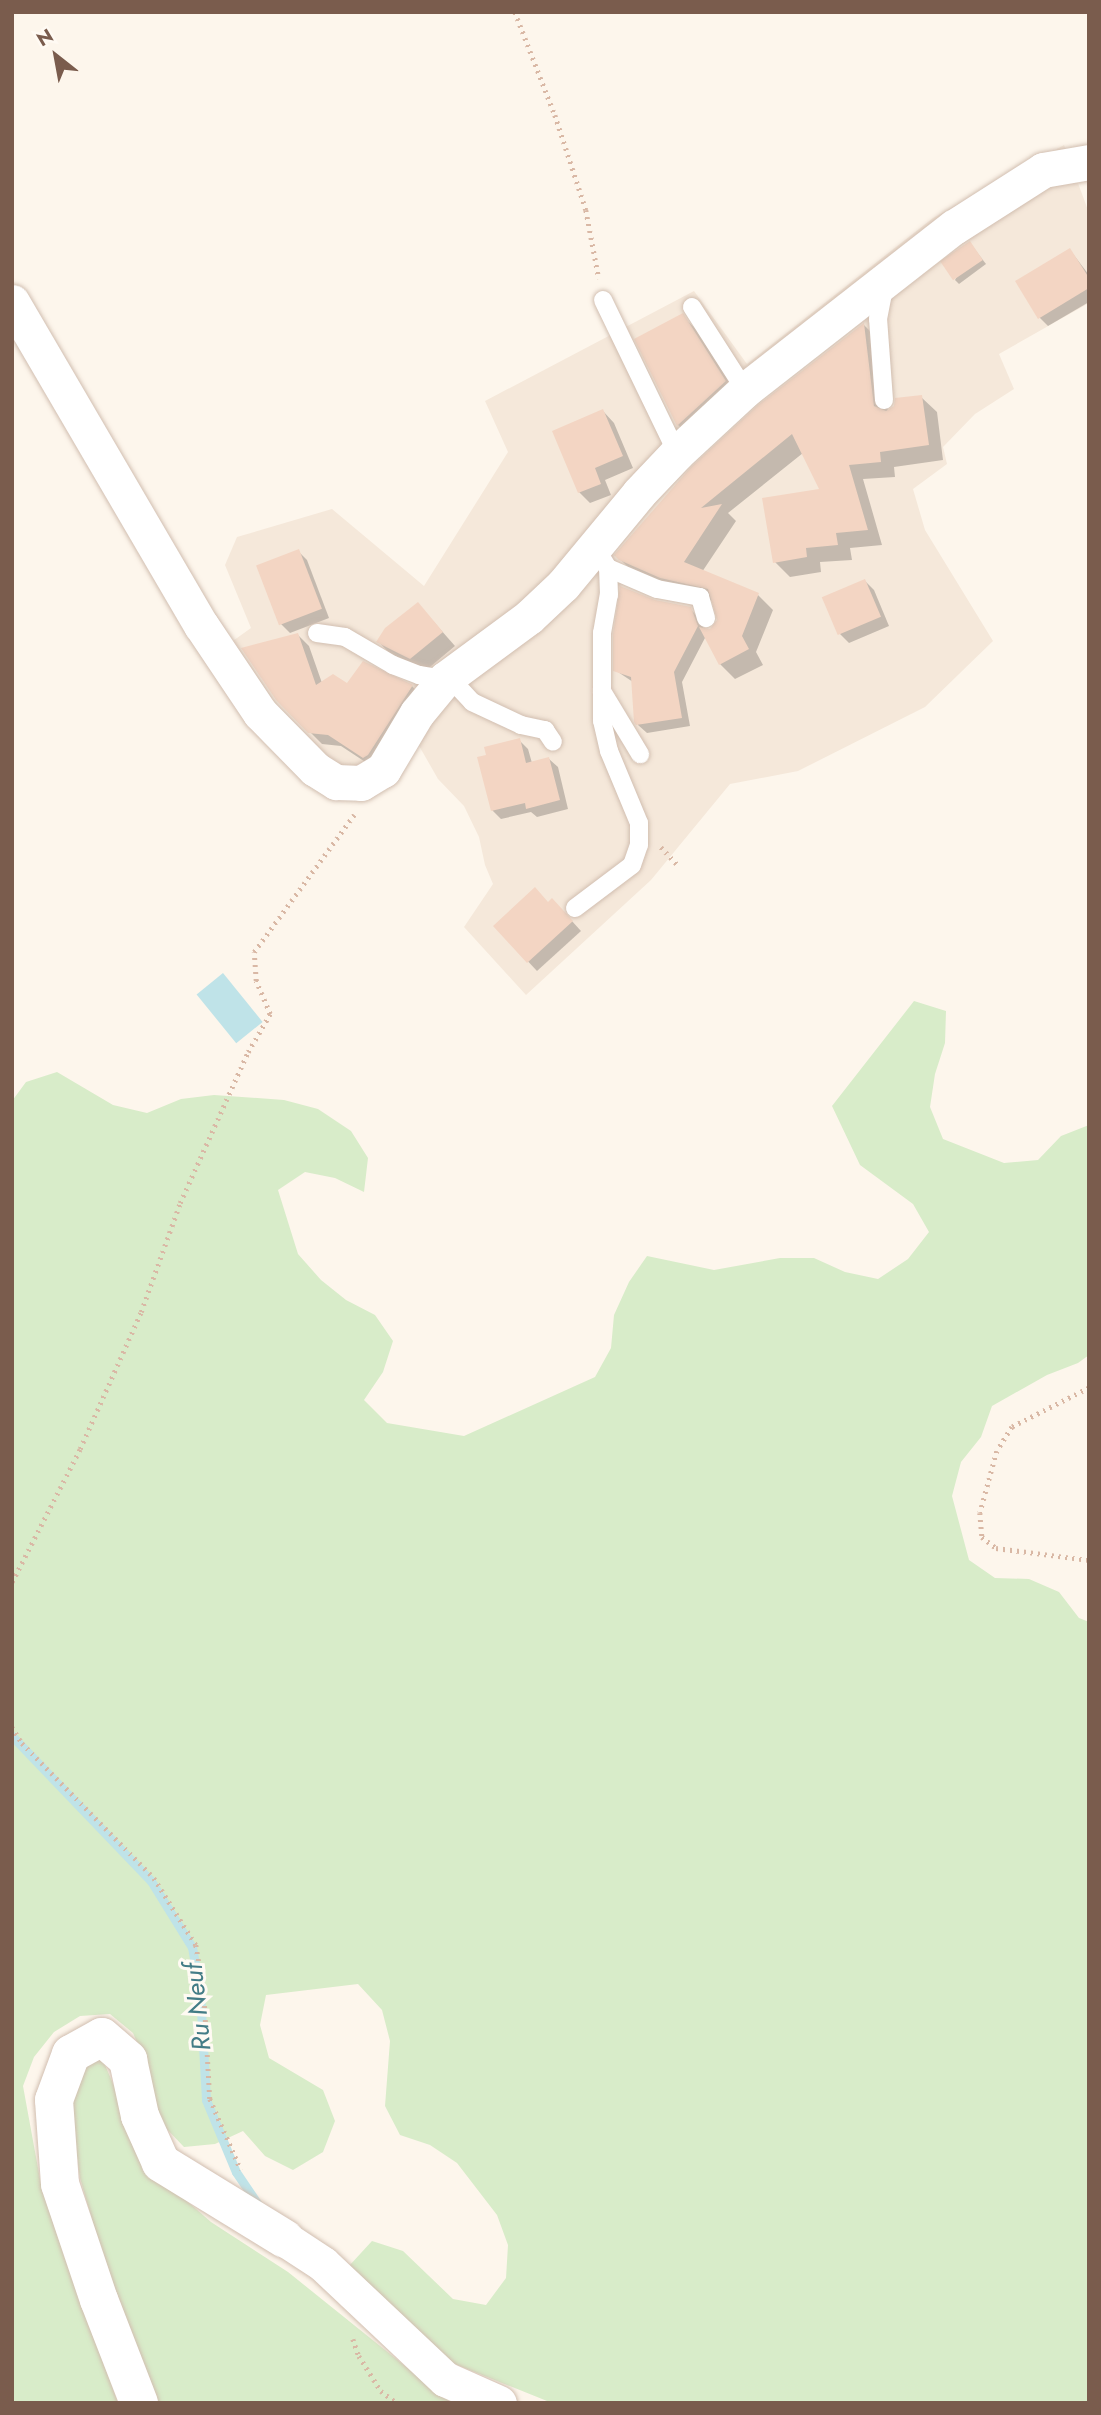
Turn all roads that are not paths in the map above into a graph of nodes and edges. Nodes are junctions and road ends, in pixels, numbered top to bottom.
1 (1089, 162) edge
2 (887, 278) junction
3 (603, 300) road end
4 (12, 302) edge
5 (692, 307) dead end
6 (745, 390) junction
7 (884, 400) dead end
8 (677, 453) junction
9 (602, 558) junction
10 (706, 618) dead end
11 (317, 633) dead end
12 (447, 677) junction
13 (600, 688) junction
14 (553, 742) dead end
15 (640, 754) dead end
16 (575, 908) dead end
17 (285, 2238) joint
18 (139, 2403) edge
19 (499, 2403) edge

1 - 2 street
2 - 6 street
2 - 7 lane
3 - 8 lane
4 - 12 street
5 - 6 lane
6 - 8 street
8 - 9 street
9 - 10 lane
9 - 12 street
9 - 13 lane
11 - 12 lane
12 - 14 lane
13 - 15 lane
13 - 16 lane
17 - 18 street
17 - 19 street

